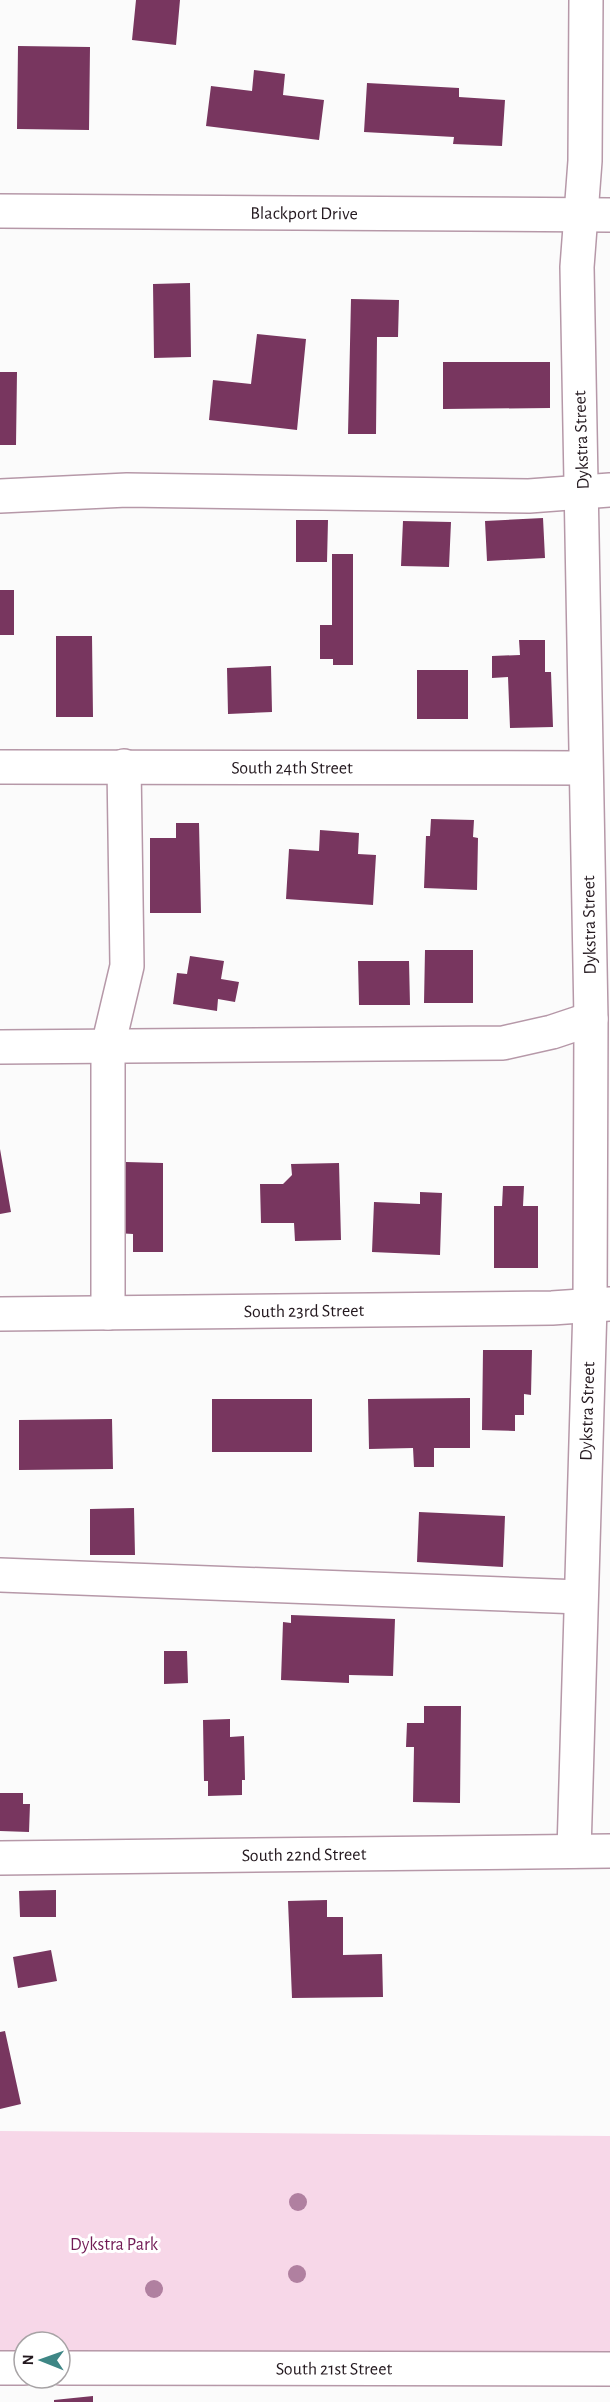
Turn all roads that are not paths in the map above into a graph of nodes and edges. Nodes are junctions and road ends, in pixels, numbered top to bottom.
1 (586, 0) edge
2 (0, 211) edge
3 (595, 215) edge
4 (596, 491) edge
5 (0, 496) edge
6 (124, 766) junction
7 (0, 767) edge
8 (585, 768) junction
9 (591, 1019) junction
10 (108, 1046) junction
11 (0, 1047) edge
12 (600, 1305) edge
13 (108, 1313) junction
14 (0, 1314) edge
15 (0, 1575) edge
16 (580, 1597) junction
17 (574, 1851) junction
18 (610, 1851) edge
19 (0, 1858) edge
20 (72, 2368) edge
21 (610, 2369) edge

1 - 3 street, Dykstra Street
2 - 3 street, Blackport Drive
3 - 4 street, Dykstra Street
4 - 5 street
4 - 8 street, Dykstra Street
6 - 7 street, South 24th Street
6 - 8 street, South 24th Street
6 - 10 street
8 - 9 street, Dykstra Street
9 - 10 street
9 - 12 street, Dykstra Street
10 - 11 street
10 - 13 street
12 - 13 street, South 23rd Street
12 - 16 street, Dykstra Street
13 - 14 street, South 23rd Street
15 - 16 street
16 - 17 street, Dykstra Street
17 - 18 street, South 22nd Street
17 - 19 street, South 22nd Street
20 - 21 street, South 21st Street

